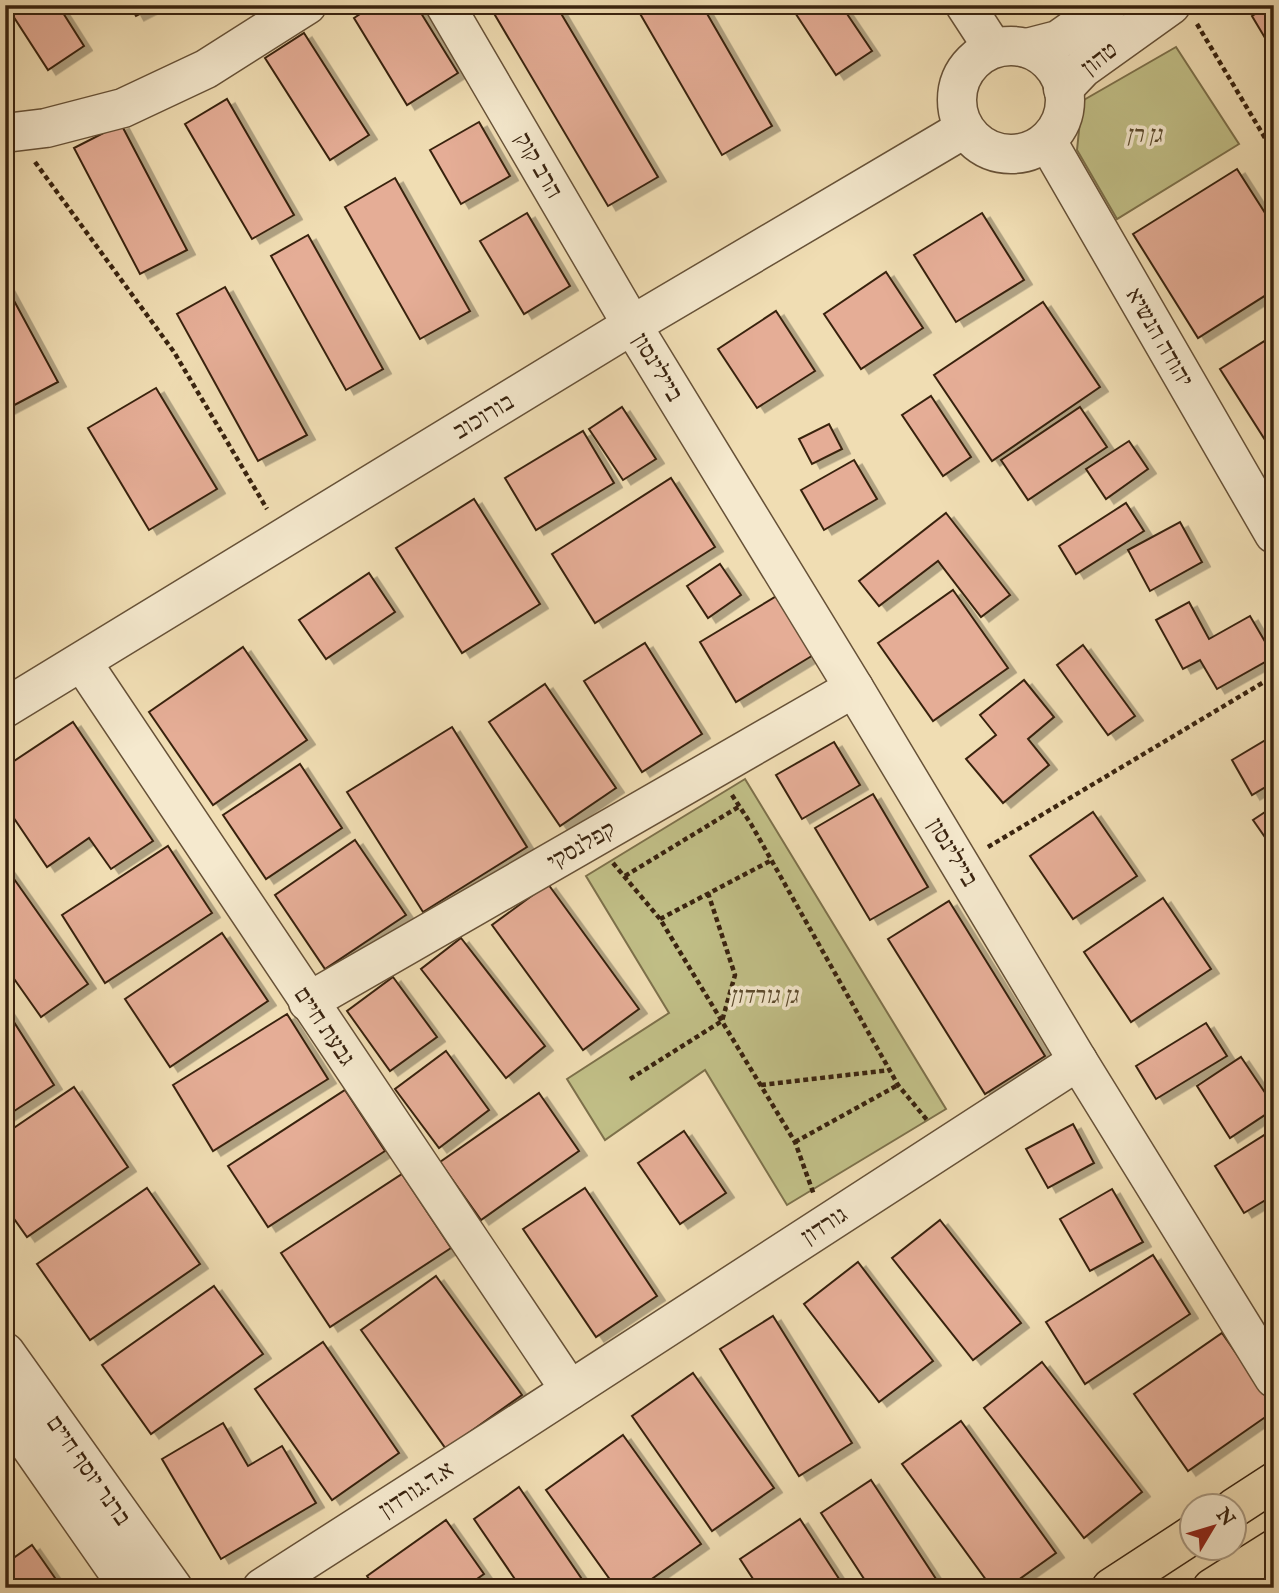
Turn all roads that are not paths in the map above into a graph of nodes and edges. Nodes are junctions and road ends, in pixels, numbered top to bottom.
1 (307, 5) edge
2 (446, 5) edge
3 (965, 5) edge
4 (1108, 5) edge
5 (1182, 11) edge
6 (1010, 48) junction
7 (1063, 89) junction
8 (964, 129) junction
9 (9, 133) edge
10 (1047, 141) junction
11 (632, 325) junction
12 (1274, 534) edge
13 (82, 662) junction
14 (854, 688) junction
15 (5, 708) edge
16 (308, 1002) junction
17 (1078, 1060) junction
18 (5, 1352) edge
19 (1274, 1378) edge
20 (570, 1390) junction
21 (5, 1410) edge
22 (1274, 1482) edge
23 (1248, 1499) edge
24 (1178, 1544) edge
25 (1274, 1549) edge
26 (129, 1588) edge
27 (175, 1588) edge
28 (202, 1588) edge
29 (262, 1588) edge
30 (1111, 1588) edge
31 (1212, 1588) edge

1 - 9 street
2 - 11 street, הרב קוק
3 - 6 street
4 - 6 street, טהון
5 - 7 street, טהון
6 - 7 street
6 - 8 street
7 - 10 street
8 - 10 street
8 - 11 street, בורוכוב
10 - 12 street, יהודה הנשיא
11 - 13 street, בורוכוב
11 - 14 street, ביילינסון
13 - 15 street, בורוכוב
13 - 16 street, גבעת חיים
14 - 16 street, קפלנסקי
14 - 17 street, ביילינסון
16 - 20 street, גבעת חיים
17 - 19 street, ביילינסון
17 - 20 street, גורדון
18 - 27 street, ברנר יוסף חיים
20 - 29 street, א.ד.גורדון
21 - 26 street, ברנר יוסף חיים
22 - 23 main road
24 - 30 main road
25 - 31 main road
27 - 28 street, ברנר יוסף חיים

